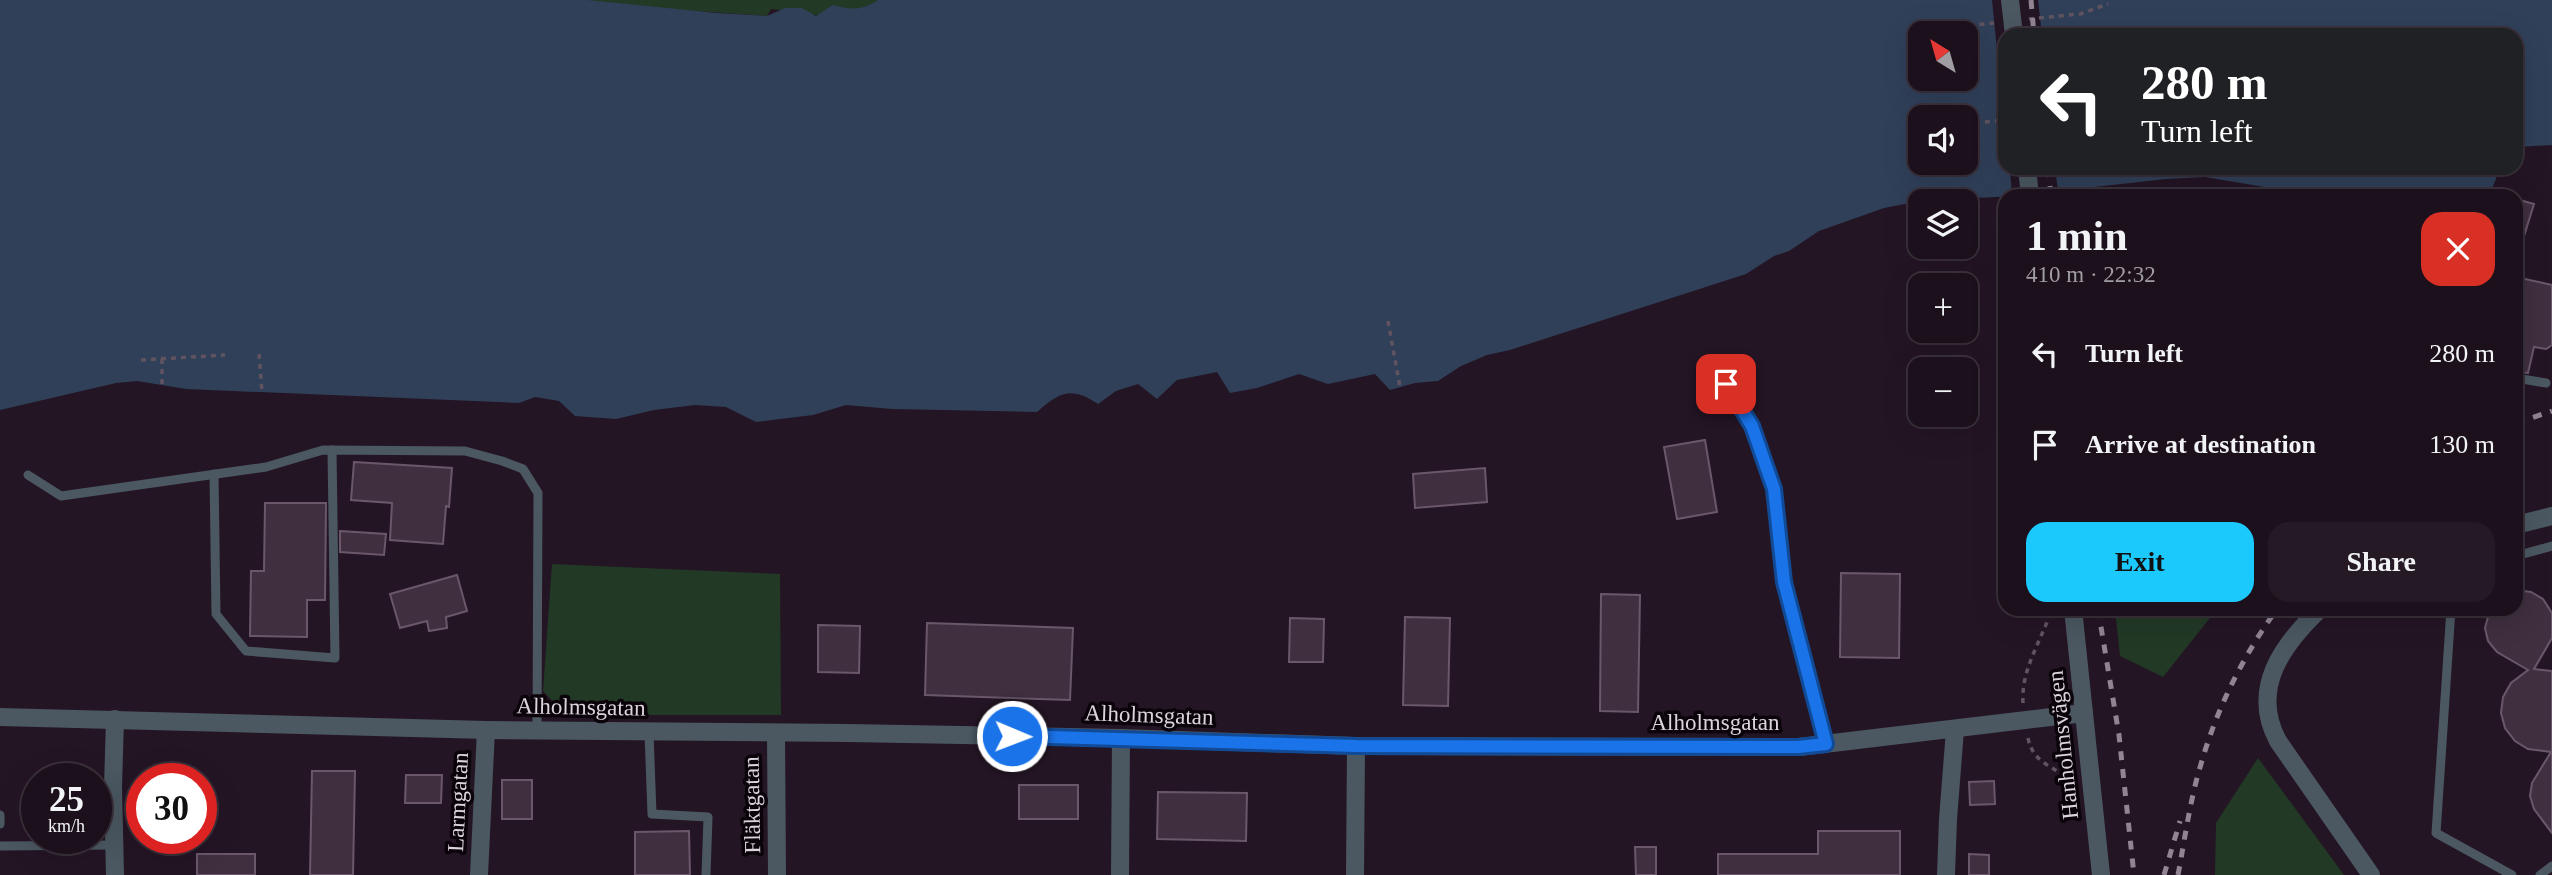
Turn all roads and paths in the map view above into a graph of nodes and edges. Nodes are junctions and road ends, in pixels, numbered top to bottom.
1 (2010, 0) edge
2 (2013, 28) edge
3 (1998, 121) edge
4 (1978, 123) edge
5 (1388, 321) dead end
6 (259, 354) dead end
7 (225, 355) dead end
8 (162, 359) junction
9 (141, 360) dead end
10 (2523, 379) edge
11 (2546, 383) dead end
12 (1726, 384) dead end
13 (162, 385) dead end
14 (1400, 387) dead end
15 (262, 392) dead end
16 (332, 450) junction
17 (214, 474) junction
18 (28, 475) dead end
19 (2552, 516) edge
20 (2523, 523) edge
21 (2552, 546) edge
22 (2523, 554) edge
23 (2049, 616) edge
24 (2074, 616) edge
25 (2313, 616) edge
26 (2451, 616) edge
27 (2084, 713) junction
28 (0, 717) edge
29 (115, 719) junction
30 (2024, 722) junction
31 (486, 730) junction
32 (1955, 730) junction
33 (537, 731) junction
34 (649, 733) junction
35 (776, 734) junction
36 (1121, 738) junction
37 (1826, 744) junction
38 (1356, 746) junction
39 (2075, 790) dead end
40 (0, 815) edge
41 (0, 824) edge
42 (115, 845) junction
43 (0, 846) edge
44 (2552, 866) edge
45 (116, 875) edge
46 (479, 875) edge
47 (706, 875) edge
48 (778, 875) edge
49 (1120, 875) edge
50 (1355, 875) edge
51 (1946, 875) edge
52 (2101, 875) edge
53 (2371, 875) edge
54 (2512, 875) edge
55 (2540, 875) edge

1 - 2 street, bridge
3 - 4 path
5 - 14 path
6 - 15 path
7 - 8 path
8 - 9 path
8 - 13 path
10 - 11 lane
12 - 37 lane
16 - 17 lane
16 - 17 lane
16 - 33 lane
17 - 18 lane
19 - 20 street
21 - 22 lane
23 - 30 path
24 - 27 street, Hanholmsvägen
25 - 53 street
26 - 54 lane
27 - 30 street, Alholmsgatan
27 - 52 street, Hanholmsvägen
28 - 29 street, Alholmsgatan
29 - 31 street, Alholmsgatan
29 - 42 street
30 - 32 street, Alholmsgatan
30 - 39 path
31 - 33 street, Alholmsgatan
31 - 46 street, Larmgatan
32 - 37 street, Alholmsgatan
32 - 51 street
33 - 34 street, Alholmsgatan
34 - 35 street, Alholmsgatan
34 - 47 lane
35 - 36 street, Alholmsgatan
35 - 48 street, Fläktgatan
36 - 38 street, Alholmsgatan
36 - 49 street
37 - 38 street, Alholmsgatan
38 - 50 street
40 - 41 lane
42 - 43 lane
42 - 45 street
44 - 55 lane

